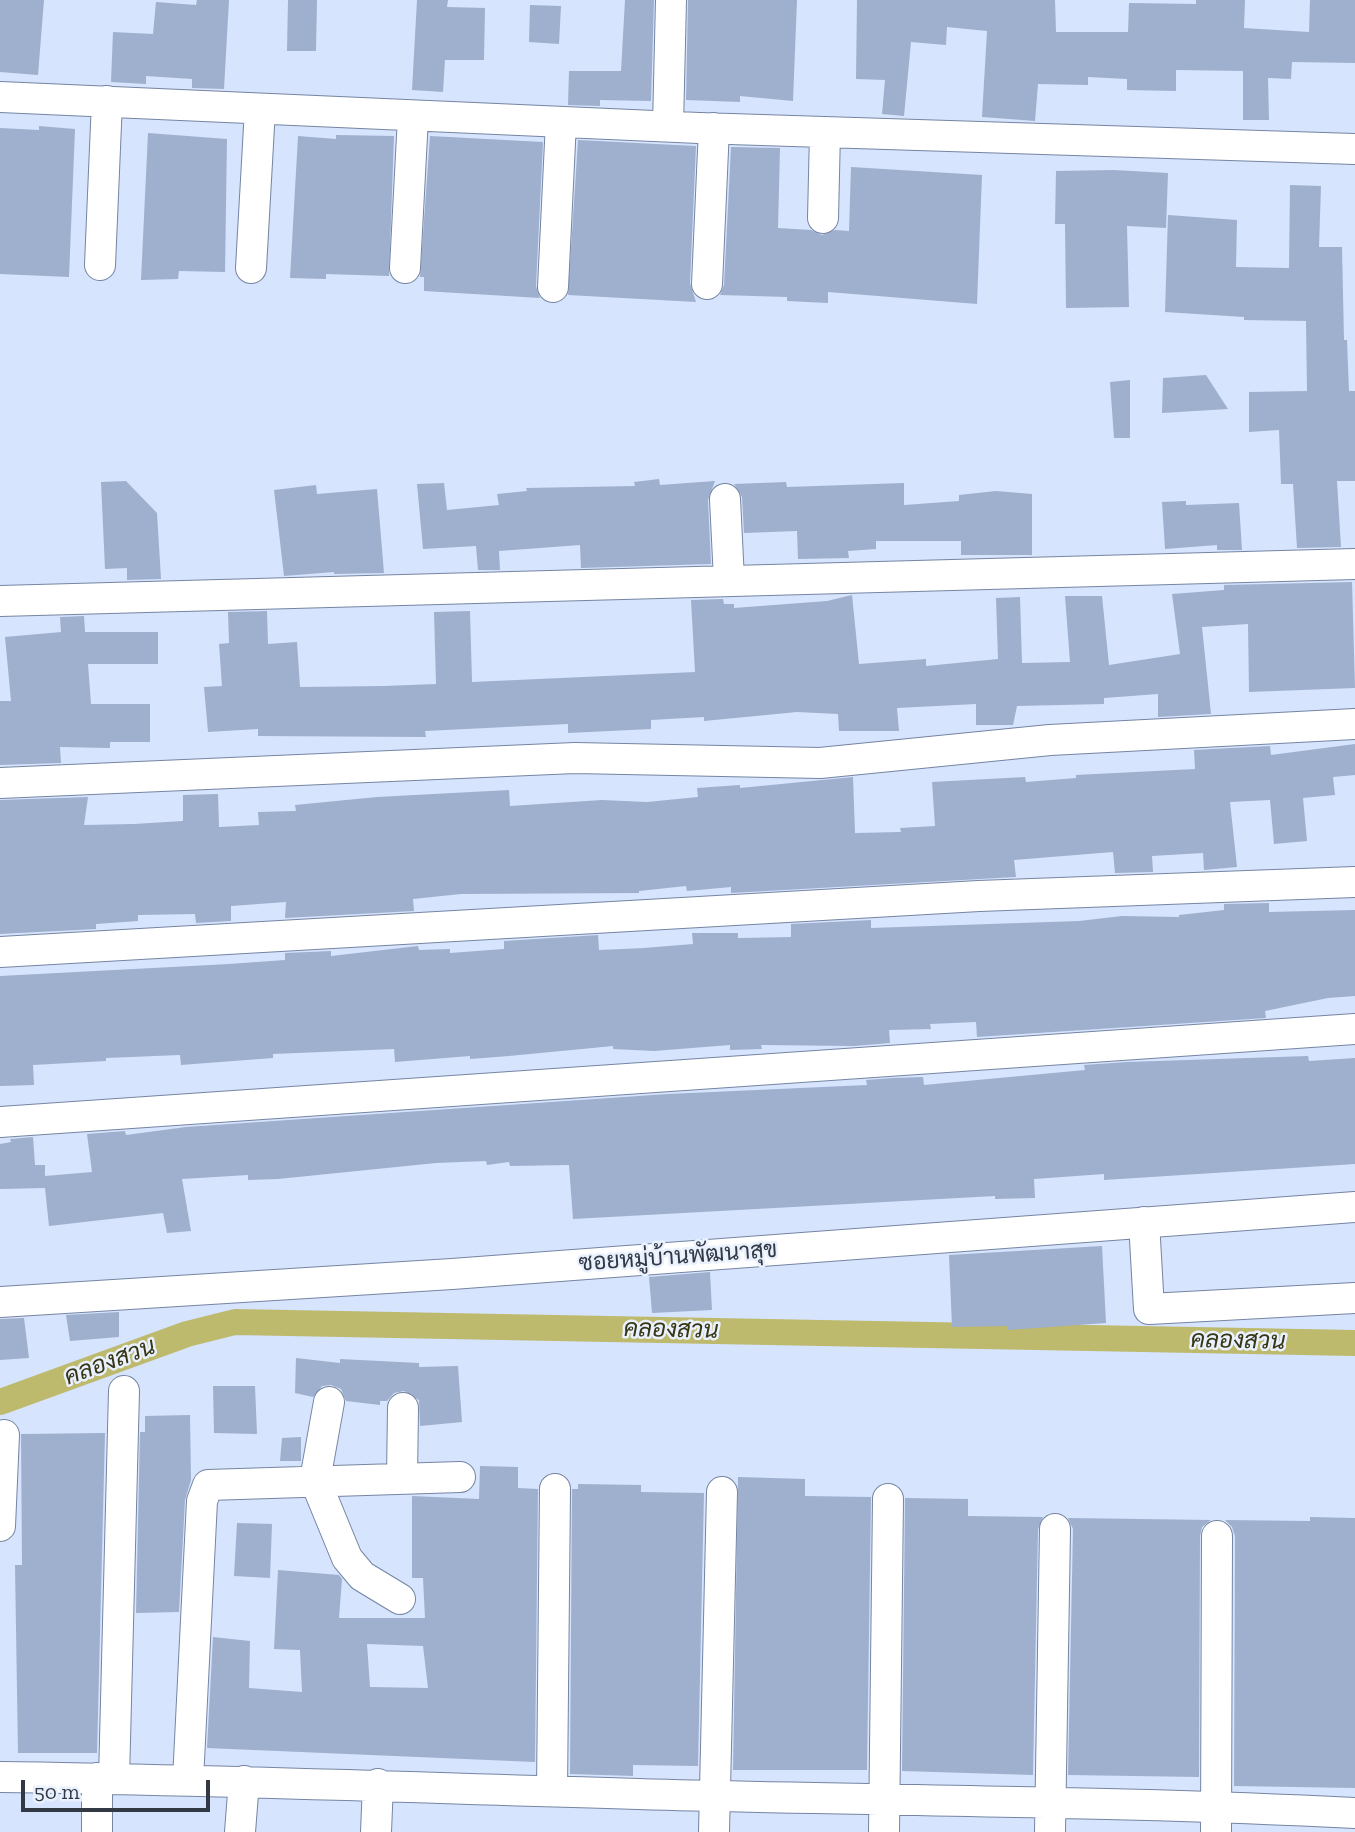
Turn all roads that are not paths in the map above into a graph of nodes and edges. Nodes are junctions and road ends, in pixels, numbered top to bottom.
1 (671, 0) edge
2 (0, 97) edge
3 (107, 101) junction
4 (260, 109) junction
5 (413, 117) junction
6 (561, 122) junction
7 (668, 127) junction
8 (714, 128) junction
9 (825, 132) junction
10 (1355, 149) edge
11 (823, 218) dead end
12 (100, 265) dead end
13 (251, 268) dead end
14 (405, 268) dead end
15 (707, 284) dead end
16 (553, 287) dead end
17 (725, 499) dead end
18 (1355, 564) edge
19 (729, 580) junction
20 (0, 601) edge
21 (1355, 724) edge
22 (0, 783) edge
23 (1355, 882) edge
24 (0, 952) edge
25 (1355, 1030) edge
26 (0, 1122) edge
27 (1355, 1207) edge
28 (1144, 1222) junction
29 (1355, 1298) edge
30 (0, 1302) edge
31 (124, 1391) dead end
32 (329, 1402) dead end
33 (403, 1408) dead end
34 (4, 1435) dead end
35 (460, 1477) dead end
36 (402, 1478) junction
37 (315, 1480) junction
38 (555, 1489) dead end
39 (722, 1492) dead end
40 (888, 1499) dead end
41 (0, 1526) edge
42 (1055, 1529) dead end
43 (1217, 1536) dead end
44 (400, 1599) dead end
45 (0, 1777) edge
46 (106, 1779) junction
47 (188, 1780) junction
48 (244, 1781) junction
49 (378, 1784) junction
50 (552, 1791) junction
51 (717, 1796) junction
52 (886, 1798) junction
53 (1052, 1802) junction
54 (1355, 1813) edge
55 (1217, 1819) edge
56 (97, 1832) edge
57 (240, 1832) edge
58 (376, 1832) edge
59 (714, 1832) edge
60 (884, 1832) edge
61 (1050, 1832) edge

1 - 7 street
2 - 3 street
3 - 4 street
3 - 12 street
4 - 5 street
4 - 13 street
5 - 6 street
5 - 14 street
6 - 7 street
6 - 16 street
7 - 8 street
8 - 9 street
8 - 15 street
9 - 10 street
9 - 11 street
17 - 19 street
18 - 19 street
19 - 20 street
21 - 22 street
23 - 24 street
25 - 26 street
27 - 28 street, ซอยหมู่บ้านพัฒนาสุข
28 - 29 street
28 - 30 street, ซอยหมู่บ้านพัฒนาสุข
31 - 46 street
32 - 37 street
33 - 36 street
34 - 41 street
35 - 36 street
36 - 37 street
37 - 44 street
37 - 47 street
38 - 50 street
39 - 51 street
40 - 52 street
42 - 53 street
43 - 55 street
45 - 46 street
46 - 47 street
46 - 56 street
47 - 48 street
48 - 49 street
48 - 57 street
49 - 50 street
49 - 58 street
50 - 51 street
51 - 52 street
51 - 59 street
52 - 53 street
52 - 60 street
53 - 55 street
53 - 61 street
54 - 55 street

